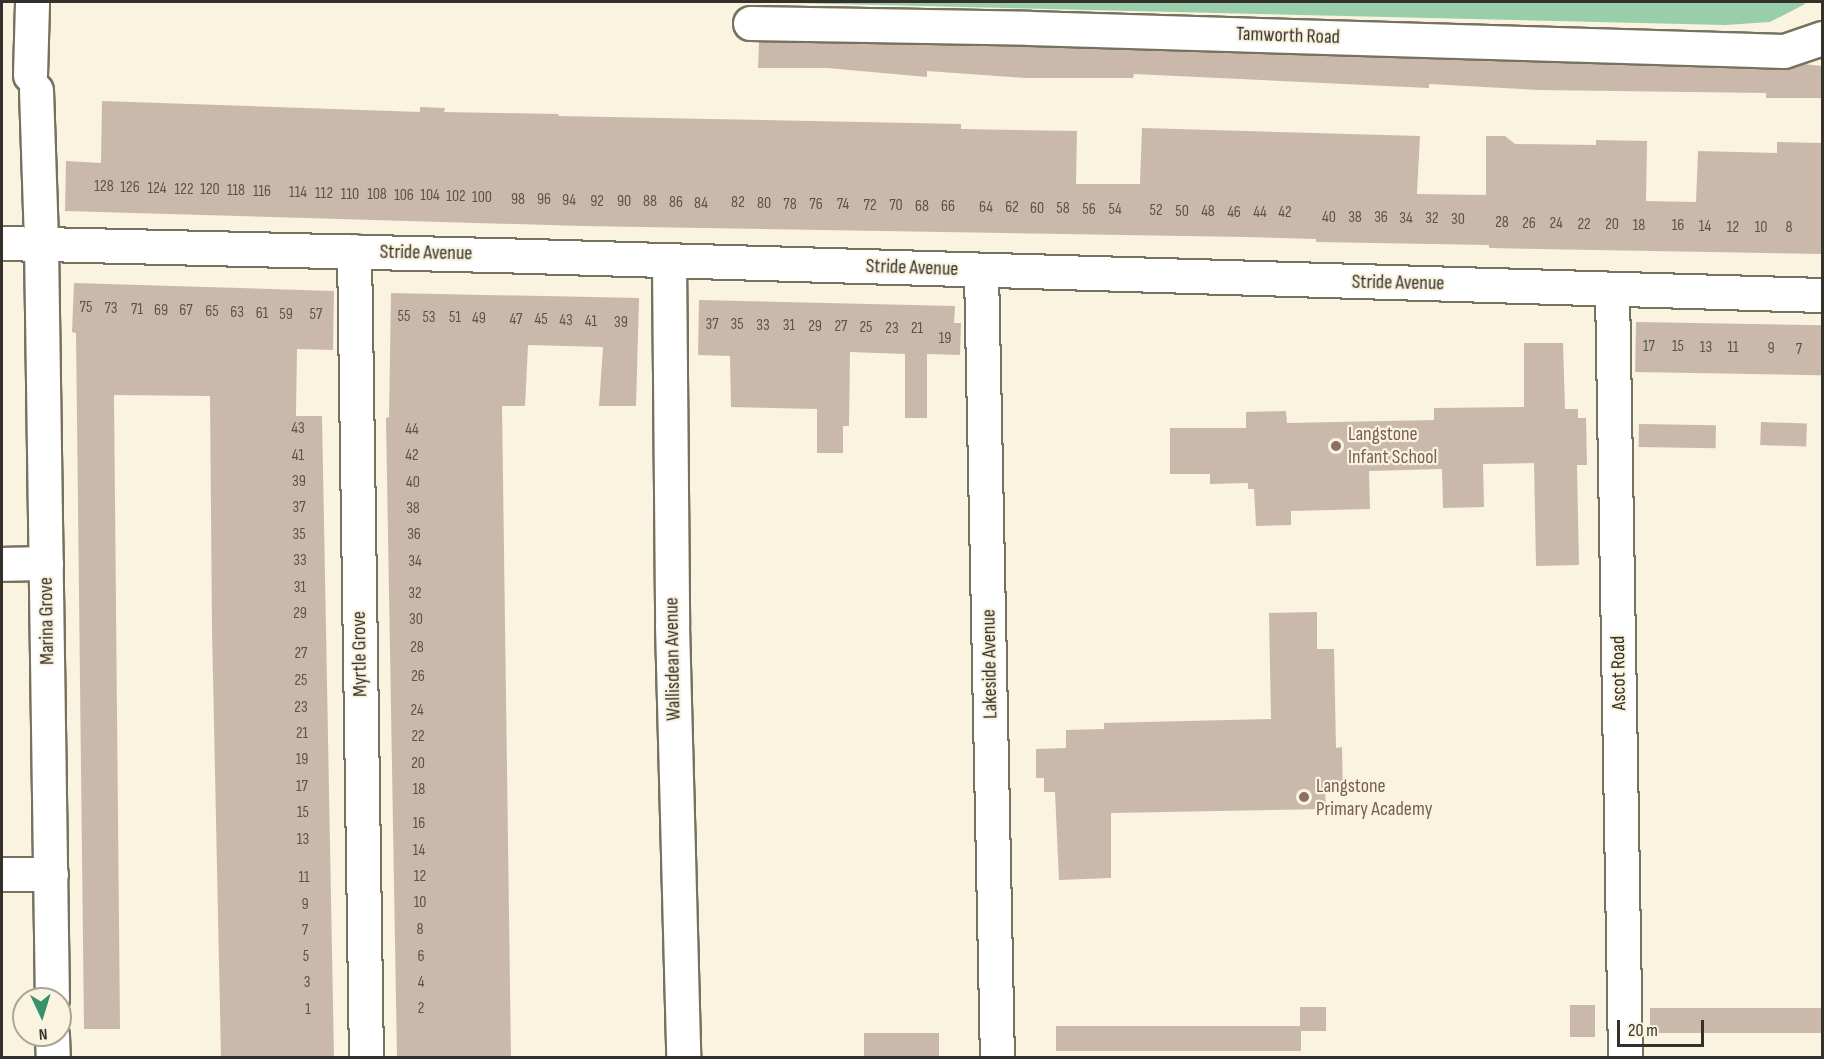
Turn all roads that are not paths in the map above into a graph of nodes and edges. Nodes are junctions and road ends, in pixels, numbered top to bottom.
1 (32, 2) edge
2 (750, 23) dead end
3 (1822, 38) edge
4 (2, 243) edge
5 (41, 243) junction
6 (354, 251) junction
7 (669, 260) junction
8 (981, 271) junction
9 (1612, 289) junction
10 (1822, 295) edge
11 (46, 563) junction
12 (2, 564) edge
13 (2, 874) edge
14 (51, 874) junction
15 (52, 987) edge
16 (366, 1058) edge
17 (683, 1058) edge
18 (997, 1058) edge
19 (1625, 1058) edge

1 - 5 street, Marina Grove
2 - 3 street, Tamworth Road
4 - 5 street, Stride Avenue
5 - 6 street, Stride Avenue
5 - 11 street, Marina Grove
6 - 7 street, Stride Avenue
6 - 16 street, Myrtle Grove
7 - 8 street, Stride Avenue
7 - 17 street, Wallisdean Avenue
8 - 9 street, Stride Avenue
8 - 18 street, Lakeside Avenue
9 - 10 street, Stride Avenue
9 - 19 street, Ascot Road
11 - 12 street
11 - 14 street, Marina Grove
13 - 14 street
14 - 15 street, Marina Grove

